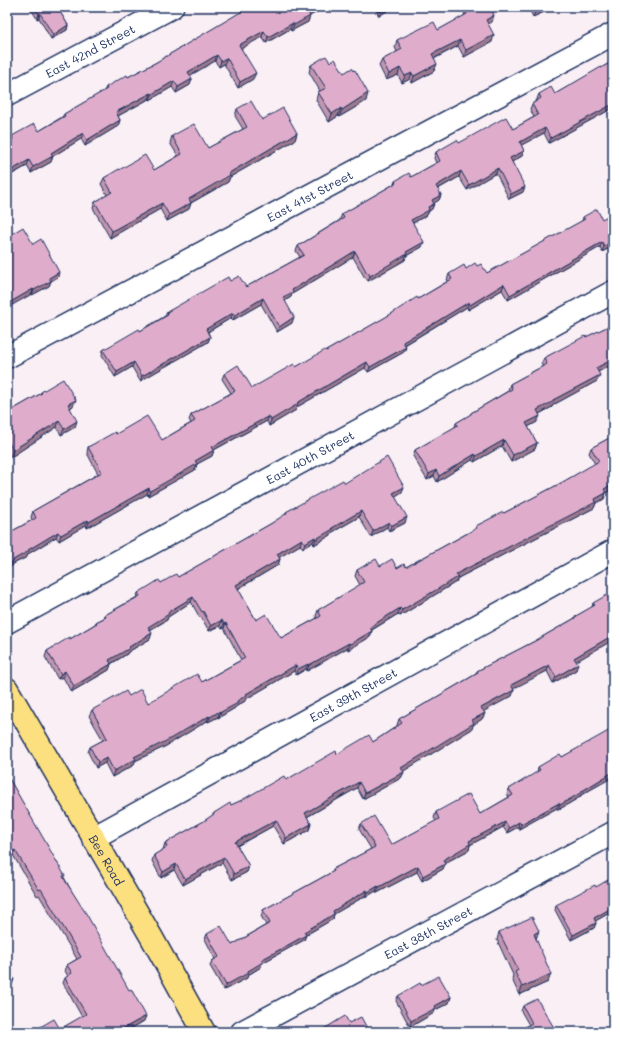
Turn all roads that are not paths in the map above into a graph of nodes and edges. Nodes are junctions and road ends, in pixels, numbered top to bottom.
1 (172, 7) edge
2 (613, 34) edge
3 (7, 95) edge
4 (613, 292) edge
5 (7, 357) edge
6 (613, 551) edge
7 (7, 622) edge
8 (7, 689) edge
9 (613, 833) edge
10 (93, 838) junction
11 (204, 1032) edge
12 (242, 1032) edge

1 - 3 street, East 42nd Street
2 - 5 street, East 41st Street
4 - 7 street, East 40th Street
6 - 10 street, East 39th Street
8 - 10 main road, Bee Road
9 - 12 street, East 38th Street
10 - 11 main road, Bee Road

